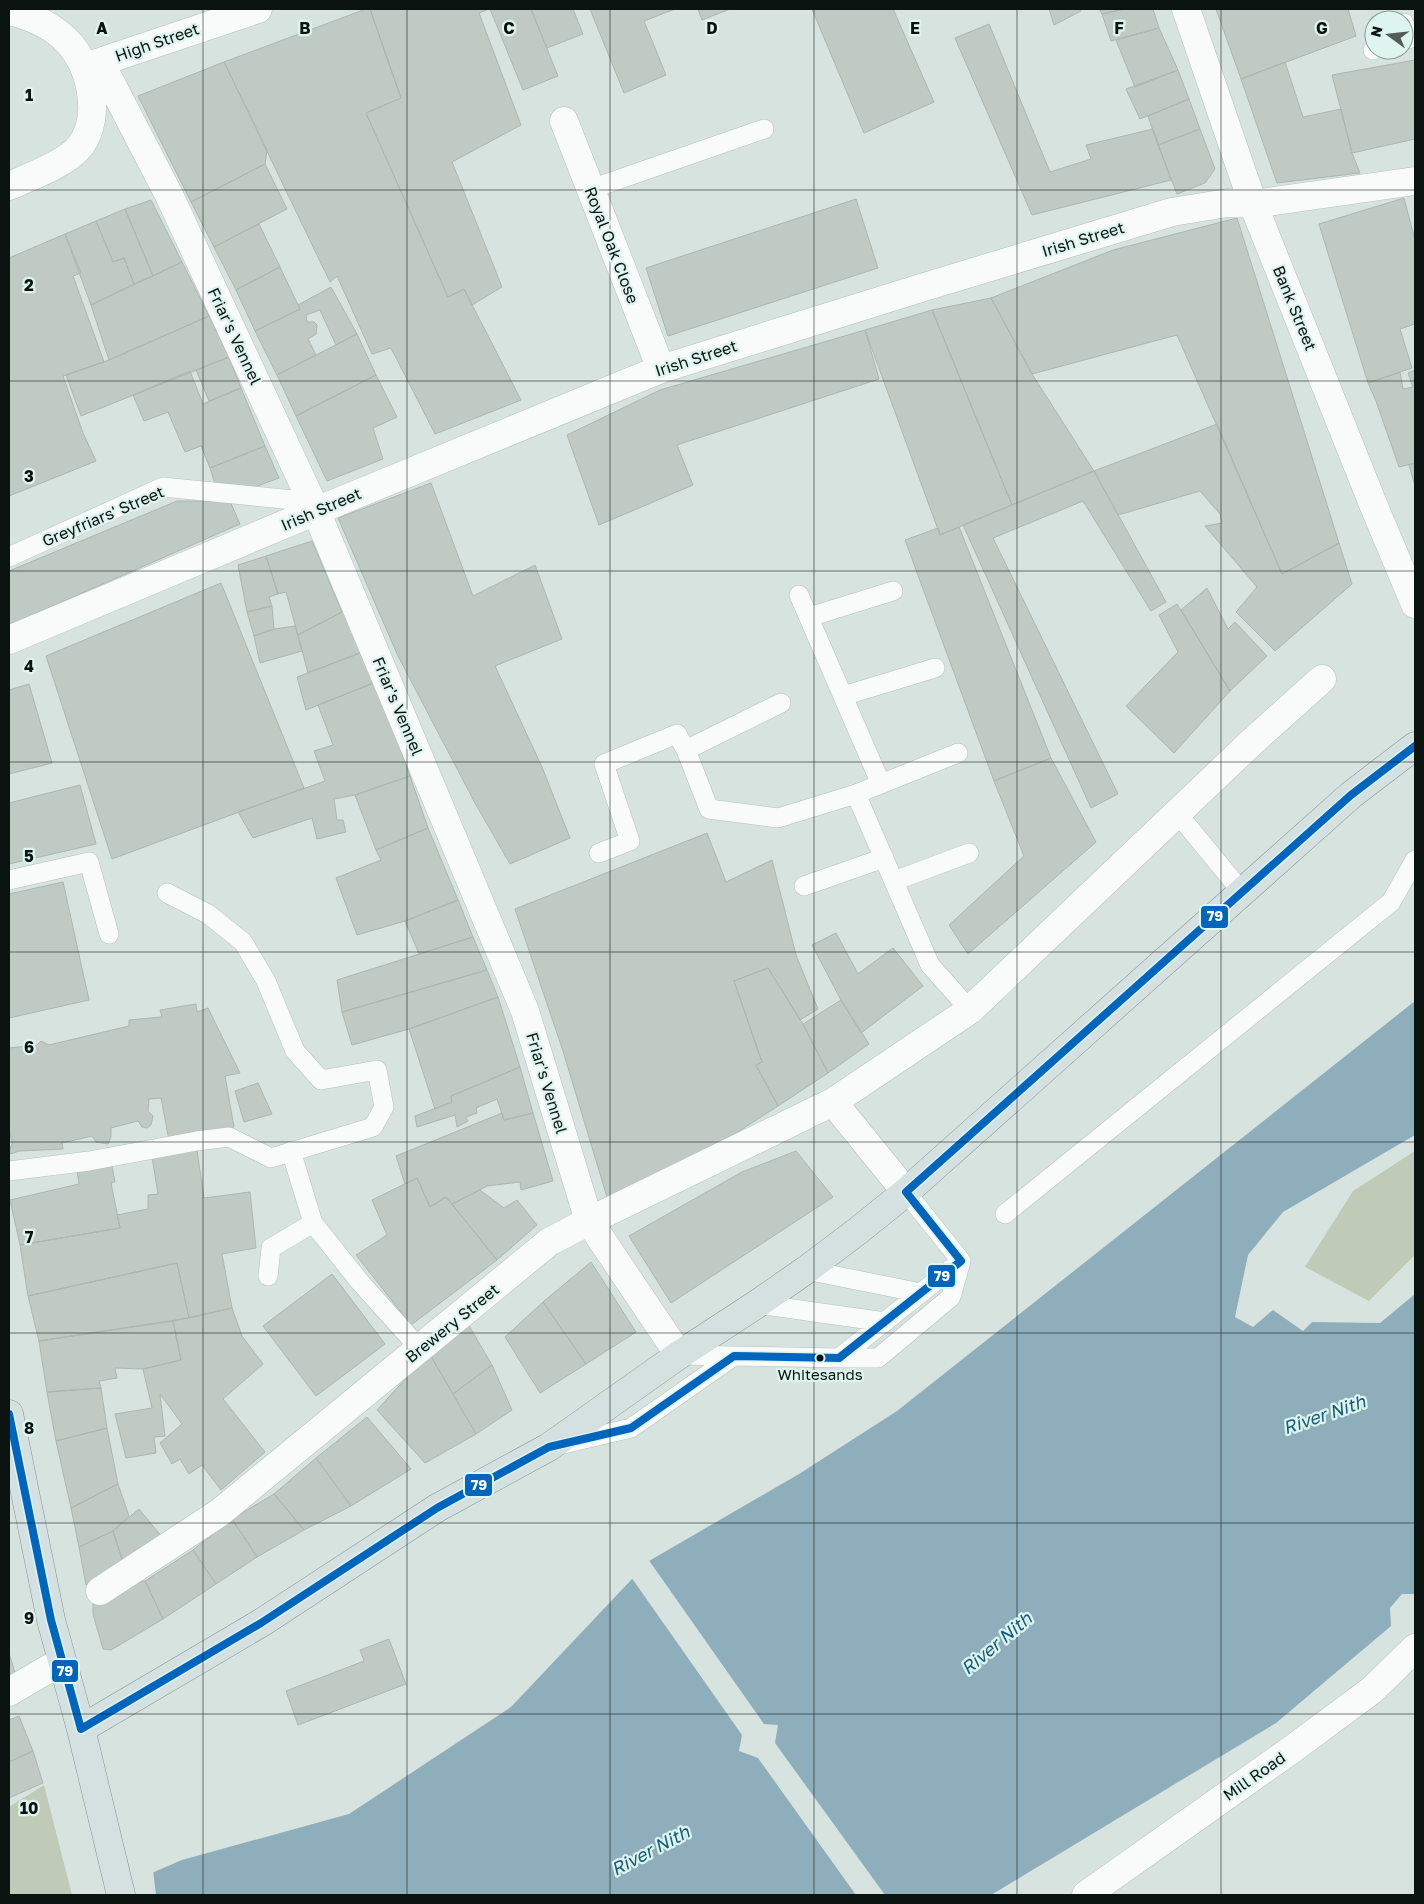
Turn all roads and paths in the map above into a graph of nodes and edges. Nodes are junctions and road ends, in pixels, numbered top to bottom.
1 (258, 9) edge
2 (1186, 9) edge
3 (9, 12) edge
4 (92, 64) junction
5 (564, 121) dead end
6 (764, 129) dead end
7 (1415, 181) edge
8 (9, 186) edge
9 (590, 189) junction
10 (1253, 204) junction
11 (661, 369) junction
12 (316, 510) junction
13 (9, 557) edge
14 (893, 591) dead end
15 (799, 595) dead end
16 (1415, 604) edge
17 (809, 617) junction
18 (9, 640) edge
19 (935, 668) dead end
20 (1322, 679) dead end
21 (843, 696) junction
22 (780, 703) dead end
23 (1415, 746) edge
24 (686, 750) junction
25 (958, 754) dead end
26 (881, 784) junction
27 (856, 794) junction
28 (1177, 813) junction
29 (599, 853) dead end
30 (968, 853) dead end
31 (884, 858) junction
32 (1415, 860) edge
33 (9, 880) edge
34 (894, 880) junction
35 (804, 886) dead end
36 (1242, 892) junction
37 (167, 893) dead end
38 (110, 934) dead end
39 (970, 1010) junction
40 (832, 1102) junction
41 (291, 1151) junction
42 (9, 1171) edge
43 (906, 1192) junction
44 (1005, 1214) dead end
45 (589, 1221) junction
46 (313, 1223) junction
47 (961, 1261) junction
48 (806, 1270) junction
49 (268, 1276) dead end
50 (921, 1293) junction
51 (756, 1304) junction
52 (885, 1322) junction
53 (420, 1349) junction
54 (679, 1355) junction
55 (734, 1356) junction
56 (839, 1358) junction
57 (9, 1414) edge
58 (549, 1447) junction
59 (100, 1591) dead end
60 (1415, 1648) edge
61 (62, 1661) junction
62 (9, 1692) edge
63 (81, 1729) junction
64 (121, 1895) edge
65 (1086, 1895) edge

1 - 4 street, High Street
2 - 10 street, Bank Street
3 - 4 street
4 - 8 street
4 - 12 street, Friar's Vennel
5 - 9 street, Royal Oak Close
6 - 9 lane
7 - 10 street, Irish Street
9 - 11 street, Royal Oak Close
10 - 11 street, Irish Street
10 - 16 street, Bank Street
11 - 12 street, Irish Street
12 - 13 lane, Greyfriars' Street
12 - 18 street, Irish Street
12 - 45 street, Friar's Vennel
14 - 17 lane
15 - 17 lane
17 - 21 lane
19 - 21 lane
20 - 28 street, Brewery Street
21 - 26 lane
22 - 24 lane
23 - 36 main road
24 - 27 lane
24 - 29 lane
25 - 26 lane
26 - 27 lane
27 - 31 lane
28 - 36 lane
28 - 39 street, Brewery Street
30 - 34 lane
31 - 34 lane
31 - 35 lane
32 - 44 lane
33 - 38 lane
34 - 39 lane
36 - 43 main road
37 - 41 lane
39 - 40 street, Brewery Street
40 - 43 street
40 - 45 street, Brewery Street
41 - 42 lane
41 - 46 lane
43 - 47 lane
43 - 48 main road
45 - 53 street, Brewery Street
45 - 54 street, Friar's Vennel
46 - 49 lane
46 - 53 lane
47 - 50 lane
47 - 56 lane
48 - 50 lane
48 - 51 main road
50 - 52 lane
51 - 52 lane
51 - 54 main road
52 - 56 lane
53 - 59 street, Brewery Street
54 - 55 lane
54 - 58 main road
55 - 56 lane
55 - 58 lane
57 - 61 main road
58 - 63 main road
60 - 65 street, Mill Road
61 - 62 street
61 - 63 main road
63 - 64 main road

